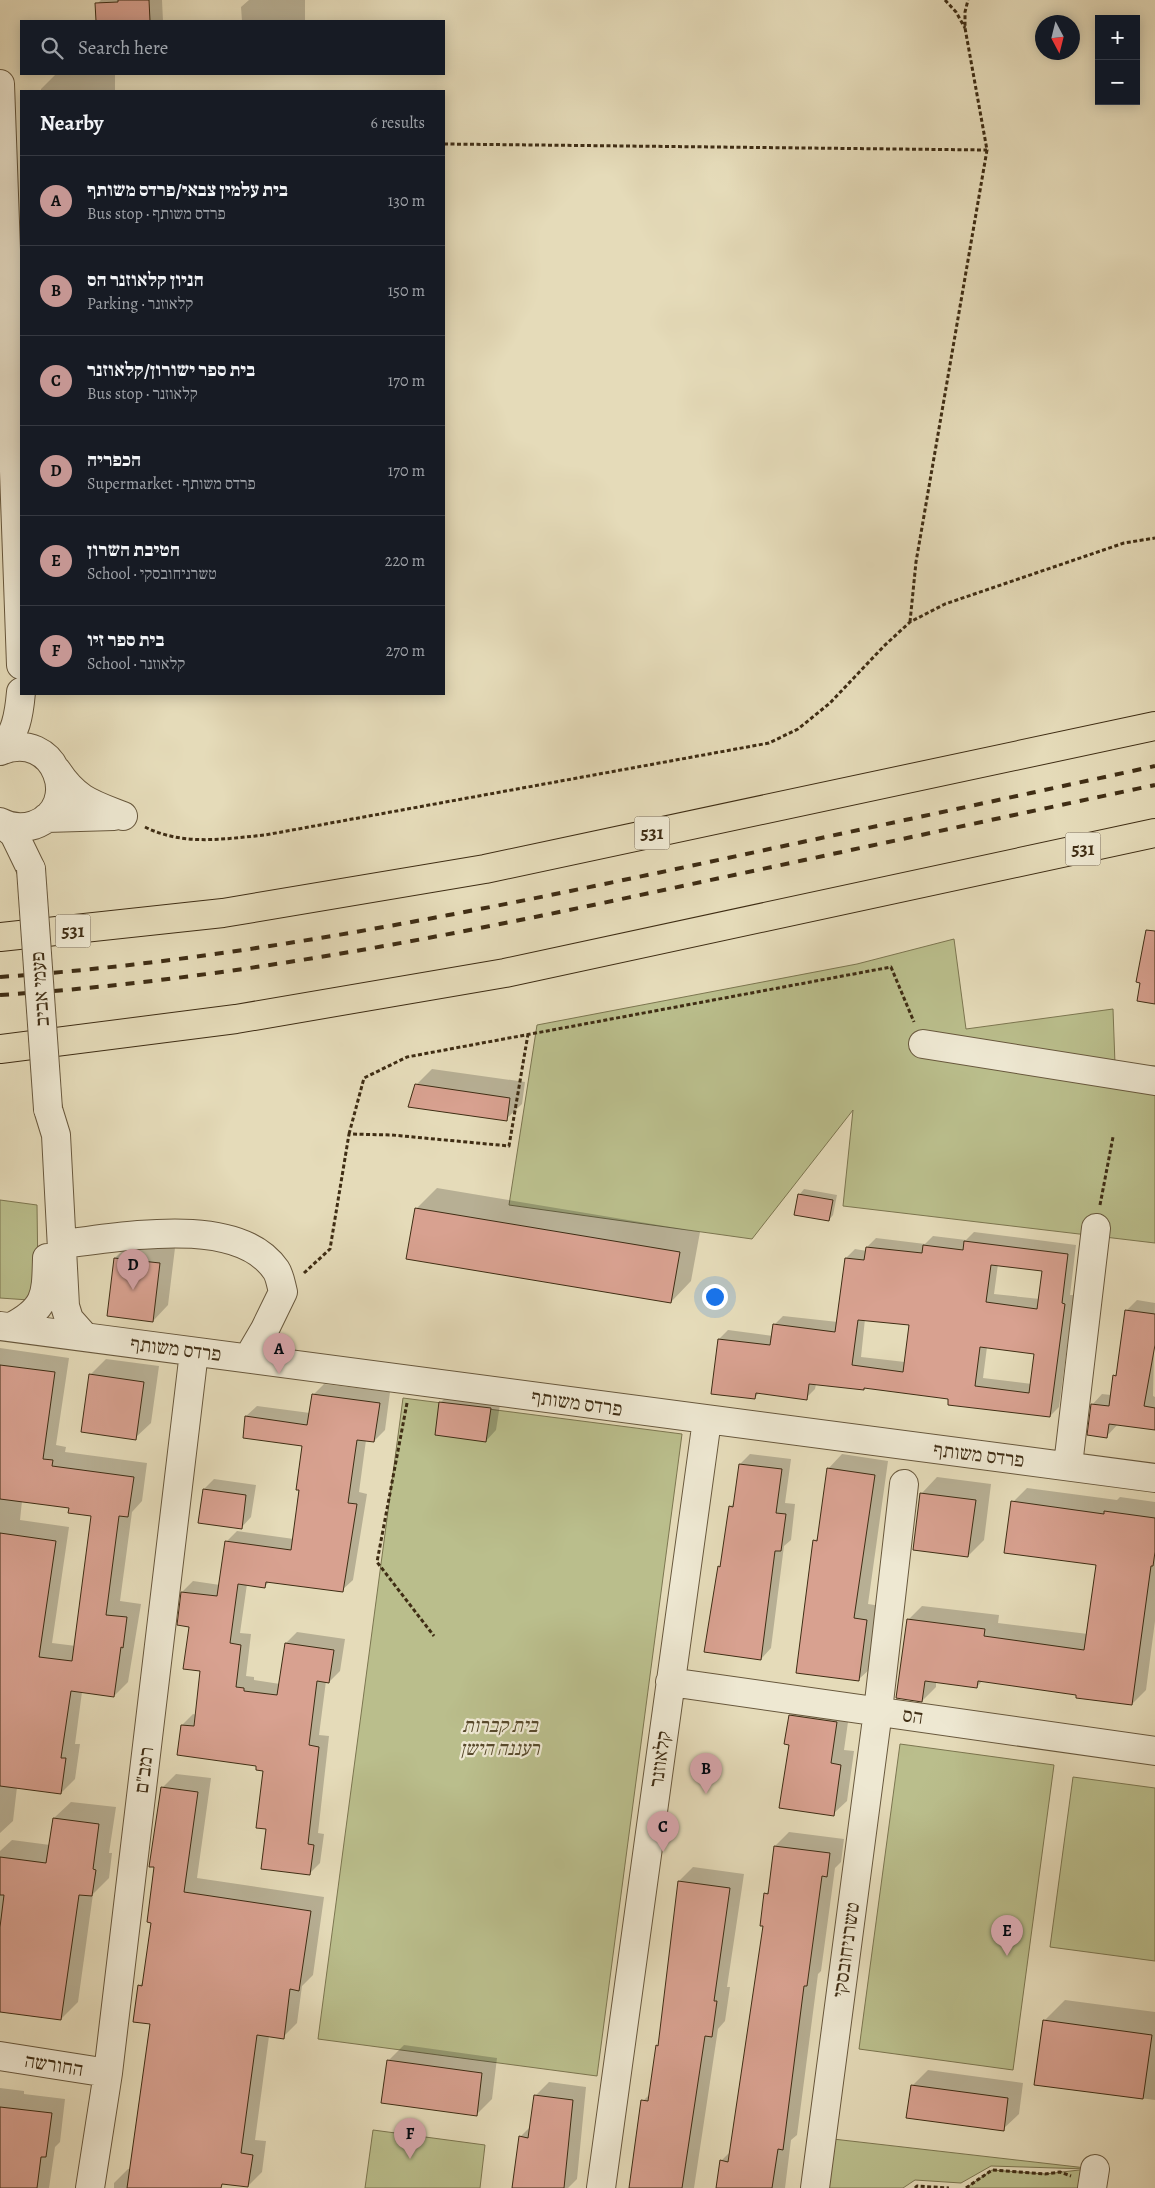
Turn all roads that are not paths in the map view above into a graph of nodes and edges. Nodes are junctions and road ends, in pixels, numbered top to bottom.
1 (0, 84) edge
2 (16, 337) edge
3 (20, 599) edge
4 (21, 695) edge
5 (23, 695) edge
6 (1155, 717) edge
7 (1155, 726) edge
8 (4, 741) edge
9 (38, 751) junction
10 (57, 771) junction
11 (831, 795) junction
12 (44, 820) junction
13 (1, 823) edge
14 (1155, 833) edge
15 (1155, 847) edge
16 (1011, 864) junction
17 (31, 869) junction
18 (147, 923) junction
19 (0, 928) edge
20 (0, 937) edge
21 (104, 1036) junction
22 (0, 1042) edge
23 (923, 1044) road end
24 (0, 1049) edge
25 (1155, 1081) edge
26 (48, 1109) junction
27 (1096, 1228) road end
28 (62, 1244) junction
29 (6, 1326) edge
30 (85, 1337) junction
31 (194, 1352) junction
32 (248, 1358) junction
33 (707, 1420) junction
34 (1068, 1465) junction
35 (1155, 1478) edge
36 (904, 1484) dead end
37 (670, 1682) junction
38 (878, 1711) junction
39 (1154, 1747) edge
40 (0, 2056) edge
41 (108, 2073) junction
42 (90, 2188) edge
43 (601, 2188) edge
44 (815, 2188) edge

1 - 2 street
2 - 3 street
4 - 8 street
5 - 9 street
6 - 11 highway
7 - 11 highway, 531
8 - 9 street
9 - 10 street
10 - 12 street, פעמי אביב
10 - 12 street
11 - 18 highway, 531
12 - 13 street
12 - 17 street, פעמי אביב
13 - 17 street, פעמי אביב
14 - 16 highway, 531
15 - 16 highway
16 - 21 highway, 531
17 - 26 street, פעמי אביב, bridge
18 - 19 highway
18 - 20 highway, 531
21 - 22 highway, 531
21 - 24 highway
23 - 25 street
26 - 28 street, פעמי אביב
26 - 29 street, פעמי אביב
27 - 34 street
28 - 30 street, פעמי אביב
28 - 32 street
29 - 30 street, פרדס משותף
30 - 31 street, פרדס משותף
31 - 32 street, פרדס משותף
31 - 41 street, רמב"ם
32 - 33 street, פרדס משותף
33 - 34 street, פרדס משותף
33 - 37 street, קלאוזנר
34 - 35 street, פרדס משותף
36 - 38 street, טשרניחובסקי
37 - 38 street, הס
37 - 43 street, קלאוזנר
38 - 39 street, הס
38 - 44 street, טשרניחובסקי
40 - 41 street, החורשה
41 - 42 street, רמב"ם

